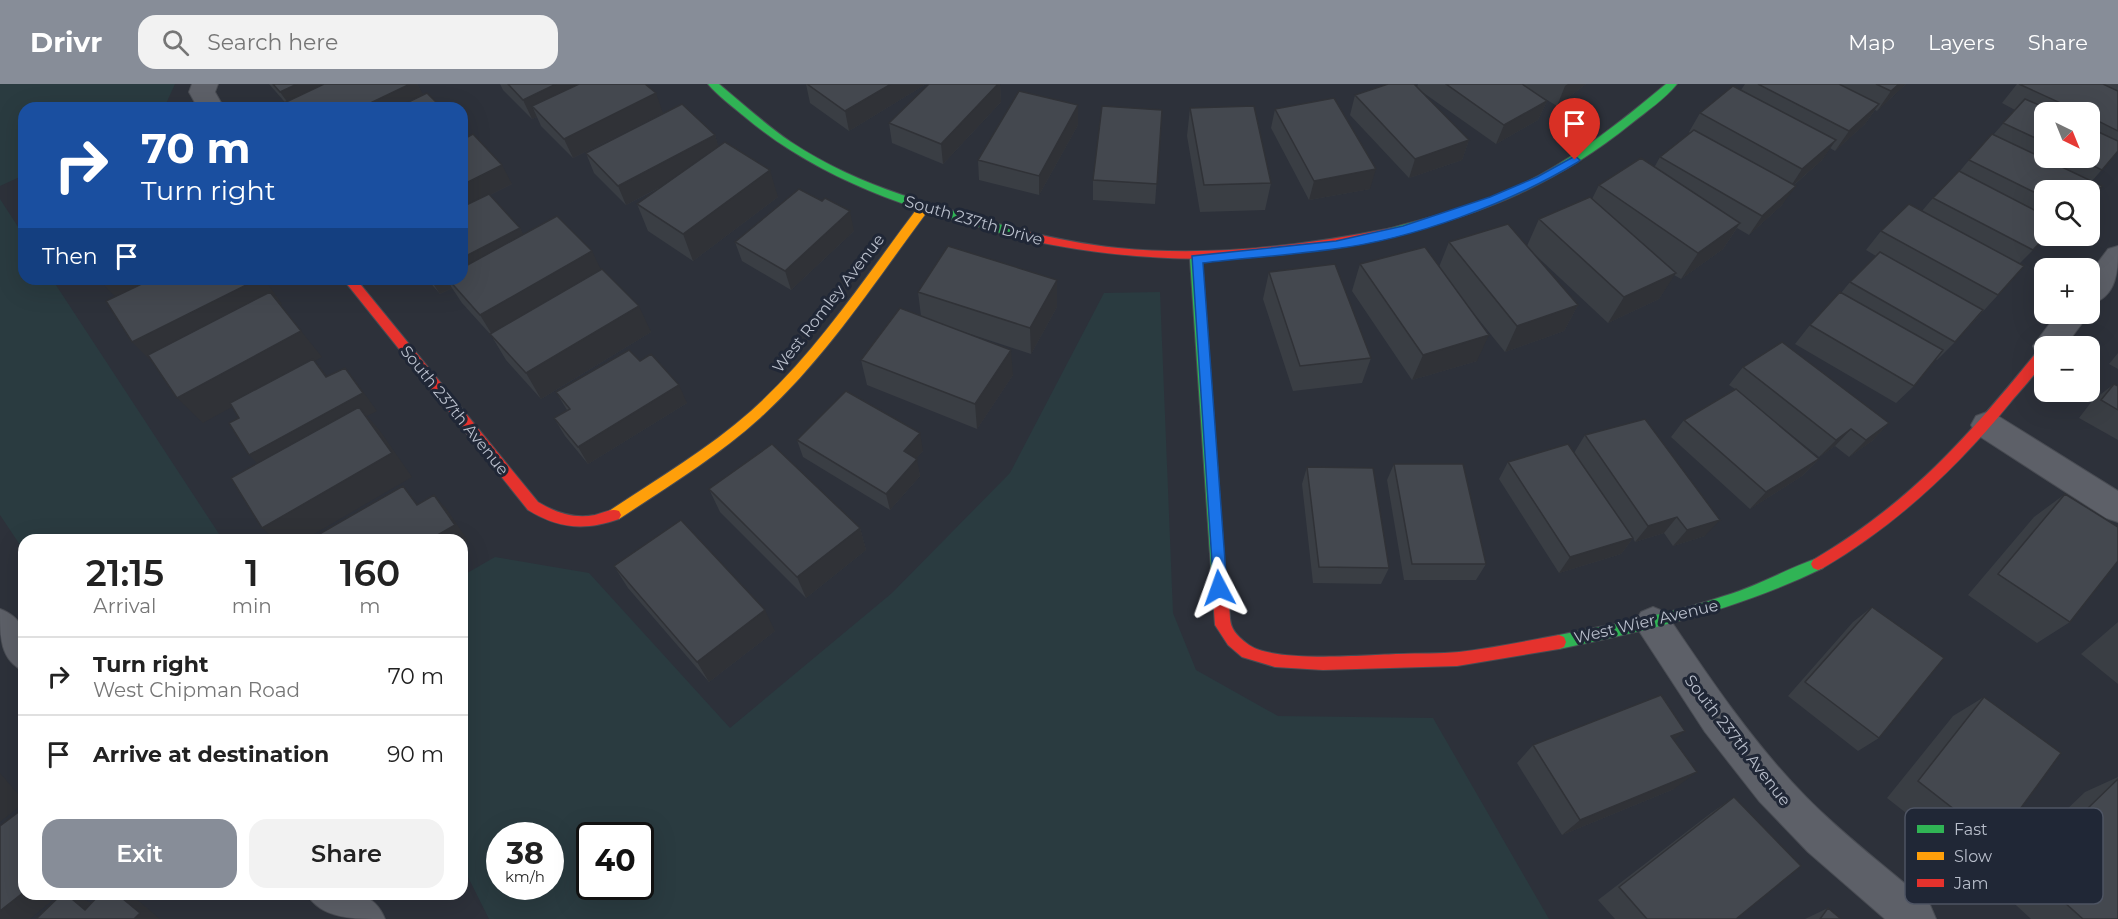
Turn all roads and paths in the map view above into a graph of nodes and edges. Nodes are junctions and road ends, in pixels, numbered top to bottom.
1 (204, 84) edge
2 (713, 84) edge
3 (1672, 84) edge
4 (208, 102) edge
5 (923, 209) junction
6 (2118, 256) edge
7 (1196, 259) junction
8 (2100, 280) edge
9 (354, 285) edge
10 (2066, 324) edge
11 (2056, 336) edge
12 (2034, 364) edge
13 (1987, 425) junction
14 (2118, 508) edge
15 (573, 525) joint
16 (1653, 623) junction
17 (0, 625) edge
18 (18, 648) edge
19 (336, 900) edge
20 (365, 919) edge
21 (1916, 919) edge

1 - 4 street
2 - 5 street, South 237th Drive
3 - 7 street, South 237th Drive
5 - 7 street, South 237th Drive
5 - 15 street, West Romley Avenue
6 - 8 street
7 - 16 street, West Wier Avenue
9 - 15 street, South 237th Avenue
10 - 11 street
12 - 13 street, West Wier Avenue
13 - 14 street
13 - 16 street, West Wier Avenue
16 - 21 street, South 237th Avenue
17 - 18 street
19 - 20 street

